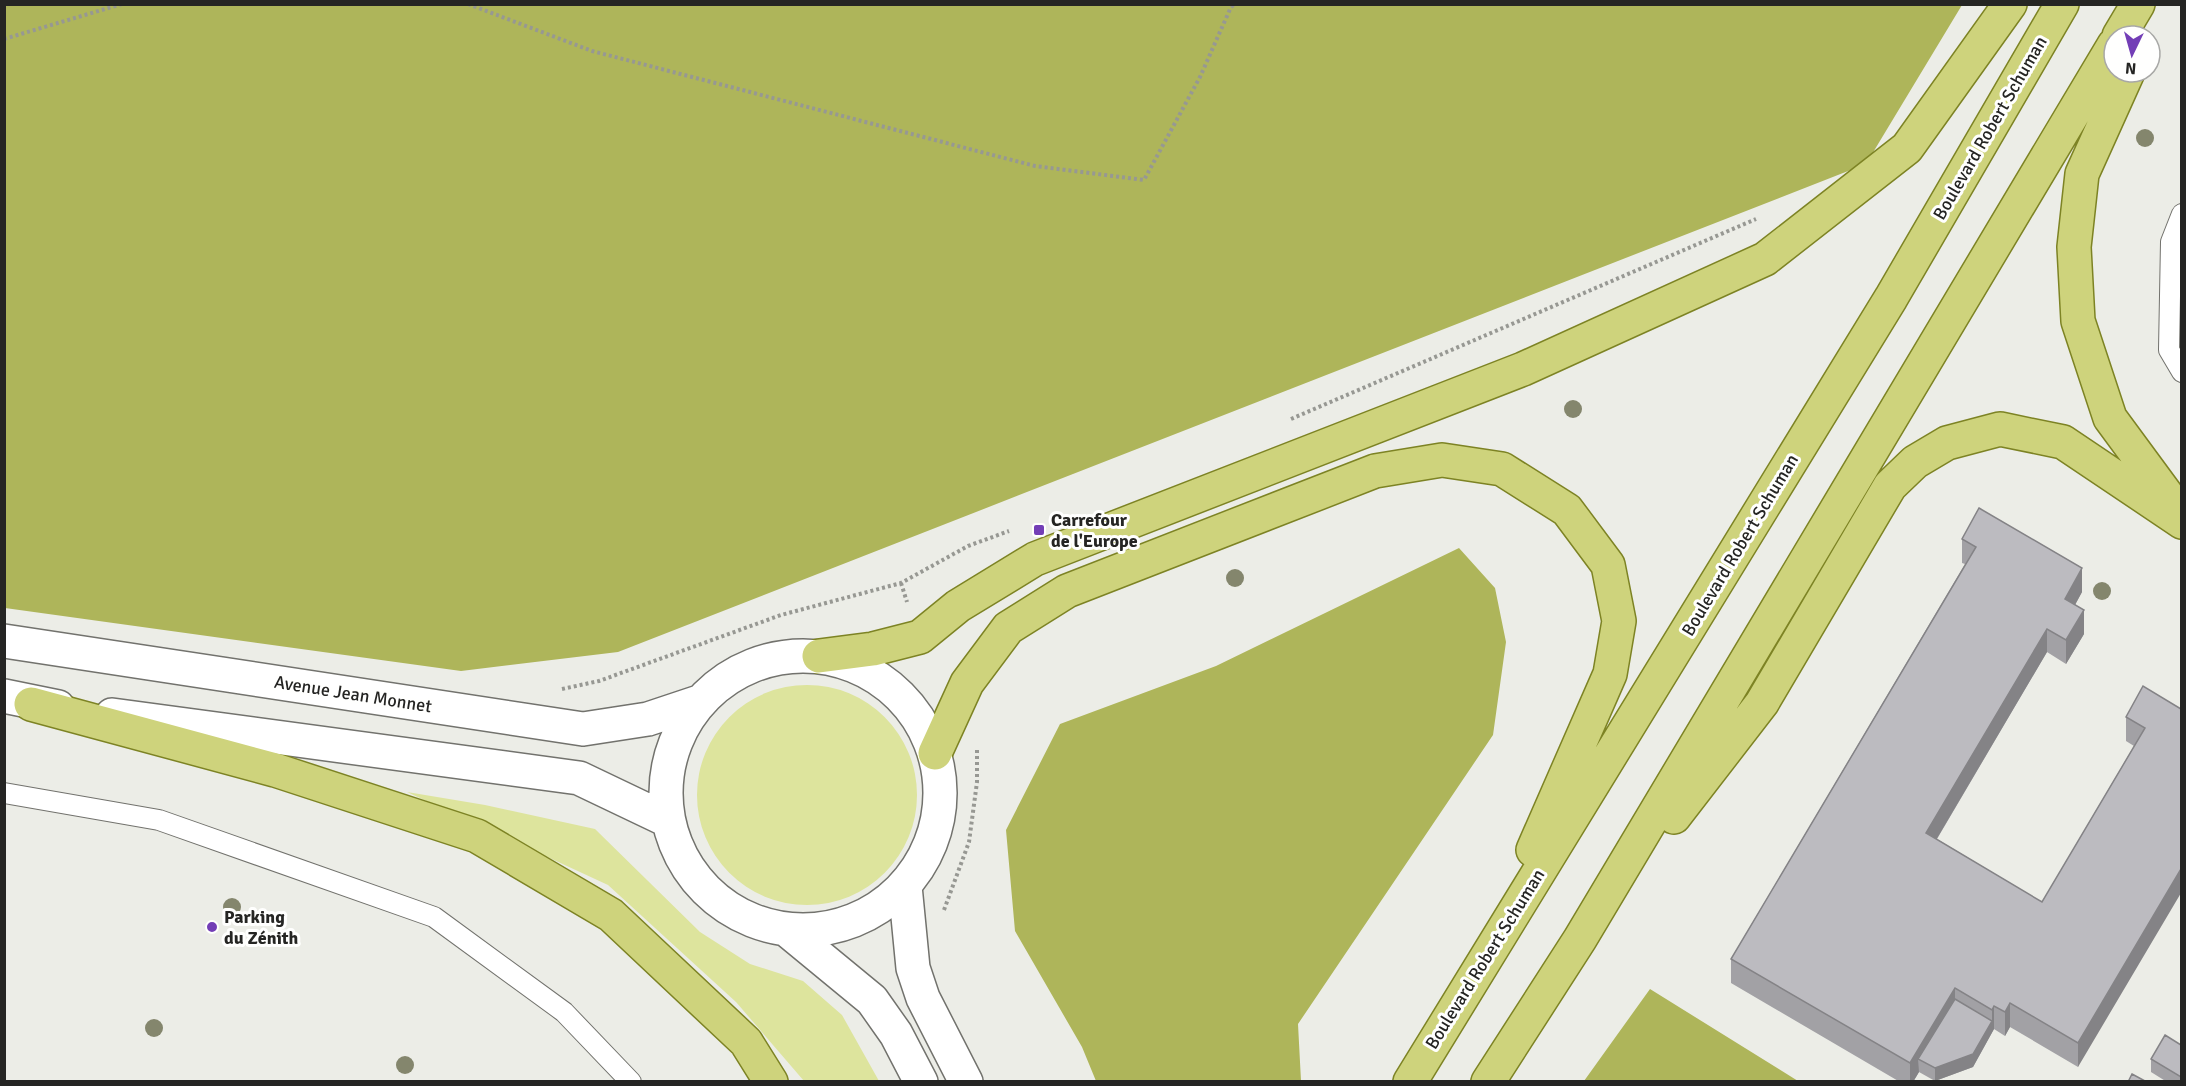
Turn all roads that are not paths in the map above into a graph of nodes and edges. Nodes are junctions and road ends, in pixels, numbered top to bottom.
1 (2010, 4) edge
2 (2062, 4) edge
3 (2138, 4) edge
4 (2158, 4) edge
5 (2126, 24) edge
6 (2149, 24) edge
7 (2102, 65) edge
8 (2123, 84) edge
9 (2181, 214) edge
10 (2181, 372) edge
11 (2181, 515) edge
12 (2181, 522) edge
13 (4, 640) edge
14 (819, 656) junction
15 (18, 700) edge
16 (699, 702) junction
17 (935, 753) junction
18 (4, 793) edge
19 (667, 820) junction
20 (905, 886) junction
21 (788, 930) junction
22 (1580, 939) junction
23 (1482, 966) junction
24 (631, 1082) edge
25 (771, 1082) edge
26 (921, 1082) edge
27 (966, 1082) edge
28 (1410, 1082) edge
29 (1488, 1082) edge

1 - 14 main road
2 - 23 main road, Boulevard Robert Schuman
3 - 5 main road
4 - 6 main road
7 - 22 main road
8 - 11 main road
9 - 10 lane
12 - 22 main road
13 - 16 main road, Avenue Jean Monnet
14 - 16 main road
14 - 17 main road
15 - 19 main road
15 - 25 main road
16 - 19 main road
17 - 20 main road
17 - 23 main road
18 - 24 lane
19 - 21 main road
20 - 21 main road
20 - 27 main road
21 - 26 main road
22 - 29 main road
23 - 28 main road, Boulevard Robert Schuman

